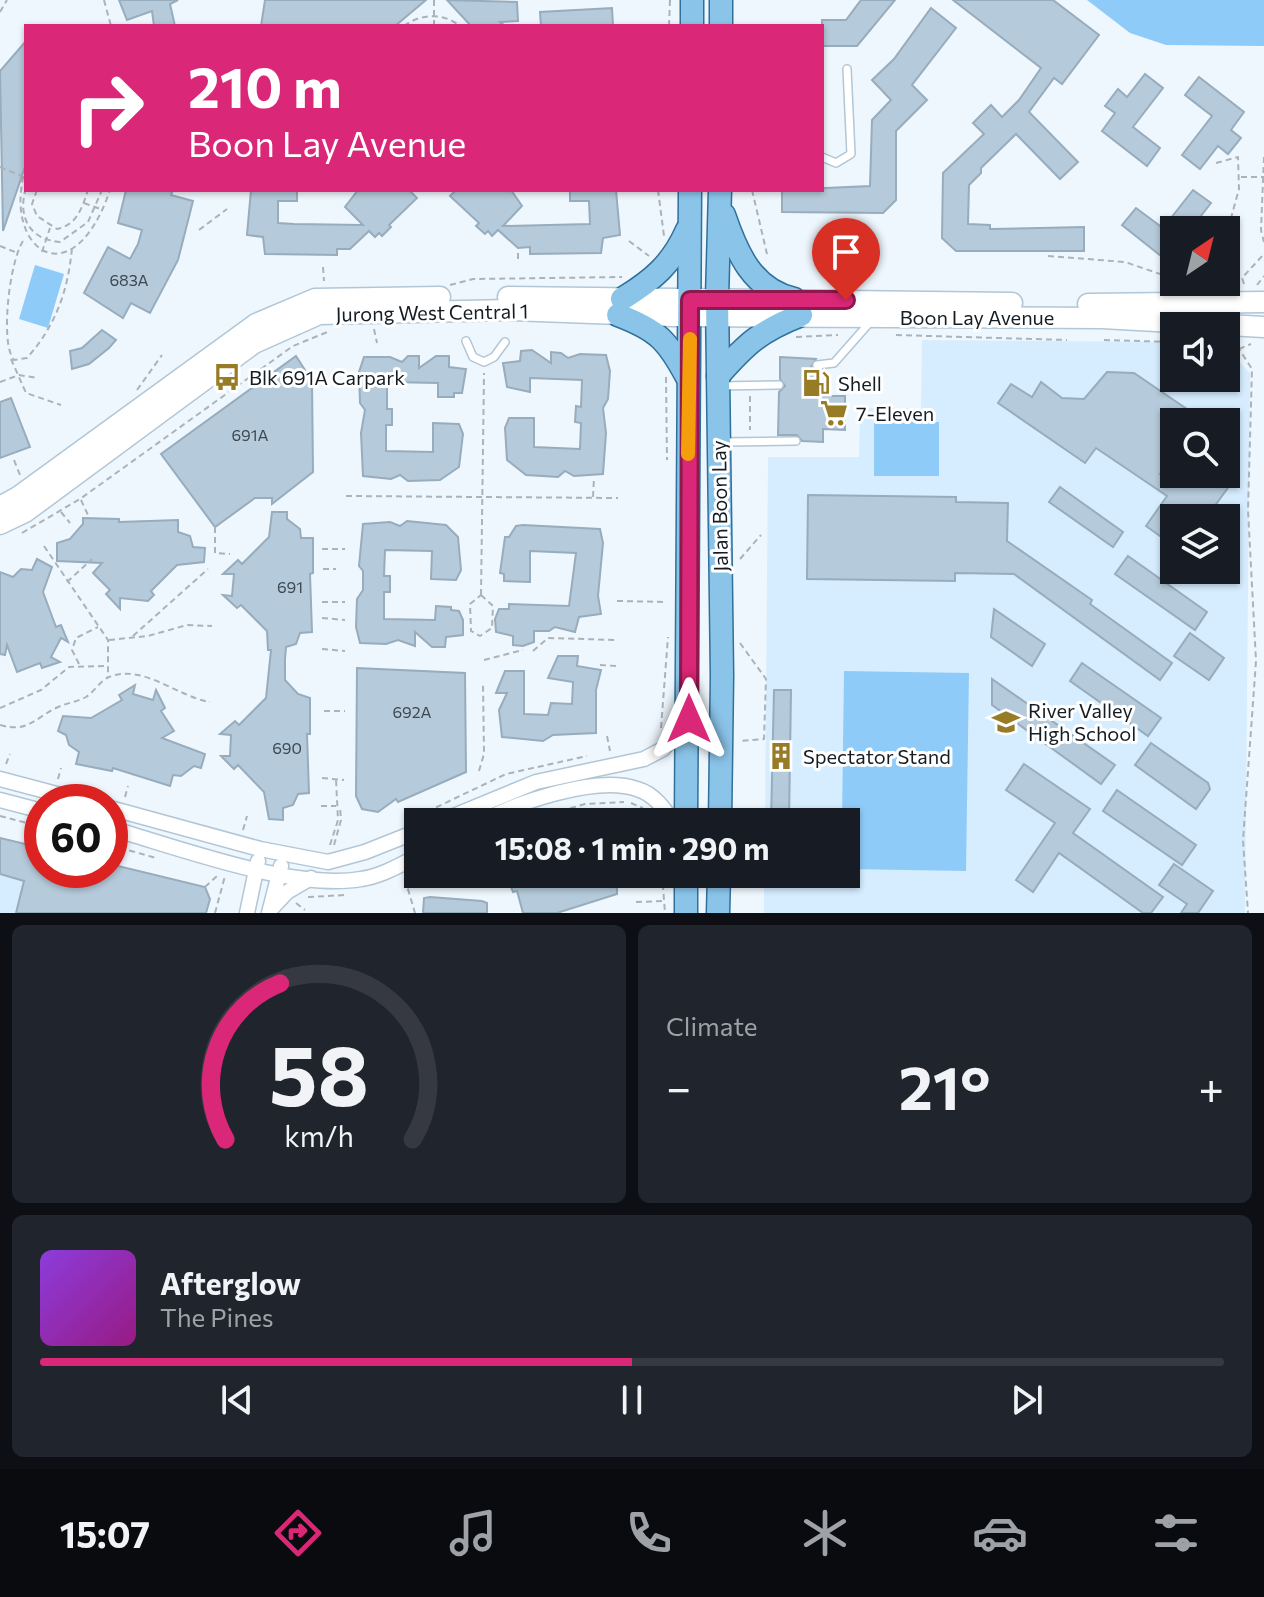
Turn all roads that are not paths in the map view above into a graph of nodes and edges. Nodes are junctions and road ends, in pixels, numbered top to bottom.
1 (692, 0) edge
2 (721, 0) edge
3 (692, 24) edge
4 (721, 24) edge
5 (847, 69) dead end
6 (824, 158) edge
7 (690, 192) edge
8 (720, 196) edge
9 (690, 222) junction
10 (1255, 294) edge
11 (620, 307) junction
12 (717, 307) junction
13 (798, 307) junction
14 (690, 308) junction
15 (875, 317) junction
16 (1260, 334) edge
17 (466, 341) dead end
18 (505, 342) dead end
19 (817, 365) dead end
20 (718, 381) junction
21 (691, 383) junction
22 (779, 385) dead end
23 (796, 441) dead end
24 (718, 442) junction
25 (0, 507) edge
26 (0, 524) edge
27 (689, 719) junction
28 (0, 779) edge
29 (36, 784) edge
30 (0, 800) edge
31 (24, 804) edge
32 (21, 806) junction
33 (24, 807) edge
34 (473, 808) edge
35 (516, 808) edge
36 (663, 808) edge
37 (686, 808) edge
38 (720, 808) edge
39 (128, 813) edge
40 (404, 832) edge
41 (128, 833) edge
42 (260, 849) junction
43 (285, 854) junction
44 (404, 862) edge
45 (257, 868) junction
46 (279, 873) junction
47 (311, 878) junction
48 (686, 888) edge
49 (719, 888) edge
50 (269, 912) edge
51 (247, 913) edge
52 (686, 913) edge
53 (718, 913) edge

1 - 3 main road
2 - 4 main road
5 - 6 lane
7 - 9 main road, Jalan Boon Lay
8 - 12 main road, Jalan Boon Lay
8 - 13 main road
9 - 11 main road
9 - 14 main road, Jalan Boon Lay
10 - 13 street, Boon Lay Avenue
11 - 14 street, Jurong West Central 1
11 - 21 main road
11 - 25 street, Jurong West Central 1
11 - 26 street, Jurong West Central 1
12 - 13 street, Boon Lay Avenue
12 - 14 street, Boon Lay Avenue
12 - 20 main road, Jalan Boon Lay
13 - 15 street, Boon Lay Avenue
13 - 20 main road
14 - 21 main road, Jalan Boon Lay
15 - 16 street, Boon Lay Avenue
15 - 19 lane
17 - 18 lane
20 - 22 lane
20 - 24 main road, Jalan Boon Lay
21 - 27 main road, Jalan Boon Lay
23 - 24 lane
24 - 38 main road, Jalan Boon Lay
27 - 34 street
27 - 37 main road, Jalan Boon Lay
28 - 29 street
30 - 32 street
31 - 32 lane
32 - 33 street
35 - 36 street
39 - 42 street
40 - 43 street
41 - 45 street
42 - 43 street
42 - 45 street
43 - 46 street
44 - 47 street
45 - 46 street
45 - 51 street
46 - 47 street
46 - 50 street
47 - 50 street
48 - 52 main road
49 - 53 main road

